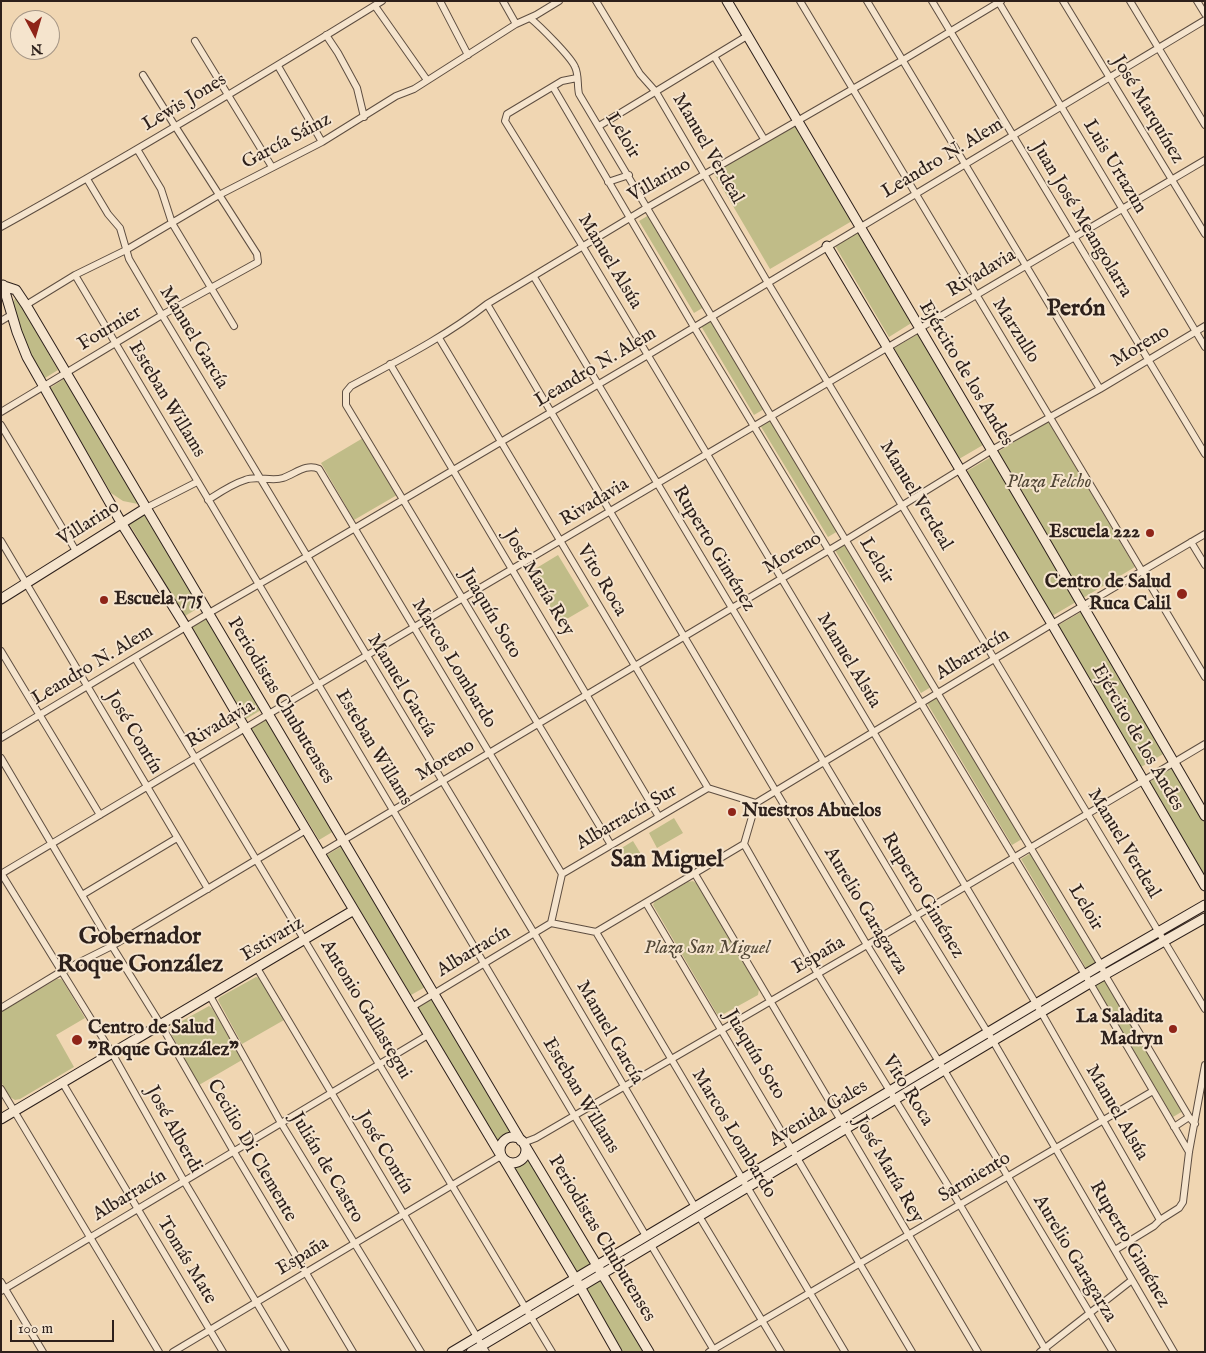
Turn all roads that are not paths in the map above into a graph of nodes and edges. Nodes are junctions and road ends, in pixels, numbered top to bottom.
1 (382, 1) edge
2 (440, 1) edge
3 (503, 1) edge
4 (559, 1) edge
5 (596, 1) edge
6 (800, 1) edge
7 (867, 1) edge
8 (932, 1) edge
9 (1063, 1) edge
10 (1130, 1) edge
11 (1197, 1) edge
12 (999, 2) edge
13 (728, 3) edge
14 (375, 6) junction
15 (1205, 14) edge
16 (530, 18) junction
17 (1205, 20) edge
18 (516, 24) junction
19 (951, 31) junction
20 (326, 36) junction
21 (747, 36) junction
22 (195, 41) dead end
23 (1158, 47) junction
24 (468, 55) junction
25 (714, 56) junction
26 (903, 60) junction
27 (278, 66) junction
28 (143, 75) dead end
29 (1109, 77) junction
30 (576, 78) junction
31 (426, 80) junction
32 (553, 87) junction
33 (853, 89) junction
34 (656, 92) junction
35 (228, 95) junction
36 (1060, 106) junction
37 (364, 117) junction
38 (798, 121) junction
39 (1205, 125) edge
40 (174, 126) junction
41 (599, 126) junction
42 (1012, 135) junction
43 (764, 139) junction
44 (322, 142) junction
45 (137, 149) junction
46 (1205, 160) edge
47 (965, 163) junction
48 (272, 167) junction
49 (704, 174) junction
50 (628, 176) junction
51 (87, 179) junction
52 (1172, 180) junction
53 (608, 182) junction
54 (914, 193) junction
55 (219, 195) junction
56 (648, 207) junction
57 (1122, 209) junction
58 (630, 218) junction
59 (172, 223) junction
60 (1, 227) edge
61 (859, 227) junction
62 (1205, 234) edge
63 (1073, 237) junction
64 (827, 246) junction
65 (583, 247) junction
66 (126, 250) junction
67 (1025, 266) junction
68 (75, 276) junction
69 (534, 277) junction
70 (768, 283) junction
71 (2, 284) edge
72 (212, 288) junction
73 (976, 295) junction
74 (488, 304) junction
75 (26, 305) junction
76 (11, 315) junction
77 (162, 315) junction
78 (712, 316) junction
79 (1, 321) edge
80 (234, 326) dead end
81 (694, 326) junction
82 (1205, 326) edge
83 (919, 328) junction
84 (1195, 332) junction
85 (439, 338) junction
86 (115, 344) junction
87 (887, 347) junction
88 (1205, 347) edge
89 (648, 355) junction
90 (1148, 360) junction
91 (390, 364) junction
92 (67, 373) junction
93 (829, 381) junction
94 (598, 385) junction
95 (44, 387) junction
96 (1100, 389) junction
97 (346, 398) joint
98 (1, 412) edge
99 (551, 412) junction
100 (770, 416) junction
101 (1050, 416) junction
102 (1, 425) edge
103 (754, 426) junction
104 (501, 442) junction
105 (991, 451) junction
106 (707, 454) junction
107 (1205, 454) edge
108 (453, 470) junction
109 (960, 470) junction
110 (259, 478) junction
111 (197, 482) junction
112 (657, 483) junction
113 (404, 499) junction
114 (208, 500) junction
115 (903, 504) junction
116 (146, 508) junction
117 (609, 511) junction
118 (122, 524) junction
119 (355, 528) junction
120 (1205, 534) edge
121 (846, 540) junction
122 (1, 541) edge
123 (560, 541) junction
124 (1191, 542) junction
125 (829, 550) junction
126 (76, 551) junction
127 (306, 557) junction
128 (1205, 565) edge
129 (512, 569) junction
130 (1142, 572) junction
131 (781, 578) junction
132 (27, 583) junction
133 (258, 585) junction
134 (1, 598) edge
135 (463, 598) junction
136 (1083, 606) junction
137 (732, 608) junction
138 (209, 613) junction
139 (1052, 624) junction
140 (186, 627) junction
141 (414, 627) junction
142 (684, 637) junction
143 (1, 651) edge
144 (365, 656) junction
145 (136, 658) junction
146 (995, 660) junction
147 (634, 666) junction
148 (1205, 677) edge
149 (318, 685) junction
150 (88, 686) junction
151 (938, 693) junction
152 (587, 695) junction
153 (922, 703) junction
154 (268, 714) junction
155 (40, 715) junction
156 (538, 724) junction
157 (245, 728) junction
158 (873, 732) junction
159 (1, 738) edge
160 (1205, 744) edge
161 (489, 753) junction
162 (1, 758) edge
163 (195, 758) junction
164 (823, 762) junction
165 (1174, 763) junction
166 (442, 781) junction
167 (1143, 781) junction
168 (147, 787) junction
169 (708, 788) junction
170 (776, 790) junction
171 (756, 803) junction
172 (392, 811) junction
173 (1088, 814) junction
174 (100, 815) junction
175 (1205, 816) edge
176 (659, 817) junction
177 (306, 830) junction
178 (177, 838) junction
179 (343, 840) junction
180 (52, 844) junction
181 (744, 844) junction
182 (611, 845) junction
183 (1031, 848) junction
184 (320, 854) junction
185 (1015, 857) junction
186 (257, 860) junction
187 (1, 873) edge
188 (562, 874) junction
189 (695, 874) junction
190 (1205, 886) edge
191 (965, 887) junction
192 (208, 889) junction
193 (82, 895) junction
194 (646, 903) junction
195 (1205, 905) edge
196 (354, 910) junction
197 (916, 916) junction
198 (1205, 918) edge
199 (551, 923) junction
200 (596, 932) junction
201 (1159, 932) junction
202 (534, 933) junction
203 (305, 939) junction
204 (1164, 941) junction
205 (867, 945) junction
206 (112, 946) junction
207 (484, 964) junction
208 (1101, 964) junction
209 (257, 968) junction
210 (62, 971) junction
211 (818, 974) junction
212 (1105, 974) junction
213 (1088, 979) junction
214 (435, 994) junction
215 (210, 996) junction
216 (770, 1001) junction
217 (1036, 1004) junction
218 (412, 1007) junction
219 (1, 1008) edge
220 (1205, 1009) edge
221 (1041, 1012) junction
222 (161, 1025) junction
223 (722, 1029) junction
224 (428, 1035) junction
225 (990, 1037) junction
226 (112, 1053) junction
227 (671, 1059) junction
228 (938, 1062) junction
229 (380, 1064) junction
230 (1205, 1065) edge
231 (944, 1070) junction
232 (62, 1082) junction
233 (623, 1087) junction
234 (1, 1089) edge
235 (889, 1091) junction
236 (1153, 1091) junction
237 (331, 1093) junction
238 (896, 1099) junction
239 (14, 1111) junction
240 (574, 1116) junction
241 (1189, 1117) junction
242 (1, 1119) edge
243 (841, 1119) junction
244 (1103, 1121) junction
245 (281, 1123) junction
246 (1195, 1124) junction
247 (1174, 1127) junction
248 (847, 1129) junction
249 (523, 1143) junction
250 (1055, 1149) junction
251 (792, 1150) junction
252 (234, 1152) junction
253 (1189, 1152) junction
254 (502, 1157) junction
255 (798, 1159) junction
256 (1006, 1176) junction
257 (742, 1178) junction
258 (184, 1181) junction
259 (453, 1185) junction
260 (749, 1187) junction
261 (960, 1205) junction
262 (694, 1207) junction
263 (137, 1209) junction
264 (403, 1214) junction
265 (699, 1216) junction
266 (1160, 1220) junction
267 (908, 1235) junction
268 (646, 1236) junction
269 (90, 1237) junction
270 (354, 1244) junction
271 (651, 1245) junction
272 (1115, 1250) junction
273 (598, 1264) junction
274 (859, 1264) junction
275 (305, 1273) junction
276 (603, 1273) junction
277 (1132, 1280) junction
278 (1, 1282) edge
279 (578, 1282) junction
280 (3, 1289) edge
281 (809, 1293) junction
282 (256, 1302) junction
283 (525, 1307) junction
284 (1089, 1314) junction
285 (532, 1315) junction
286 (762, 1321) junction
287 (210, 1330) junction
288 (477, 1337) junction
289 (484, 1348) edge
290 (713, 1351) edge
291 (1044, 1351) edge
292 (43, 1352) edge
293 (159, 1352) edge
294 (173, 1352) edge
295 (222, 1352) edge
296 (286, 1352) edge
297 (353, 1352) edge
298 (421, 1352) edge
299 (452, 1352) edge
300 (471, 1352) edge
301 (552, 1352) edge
302 (617, 1352) edge
303 (649, 1352) edge
304 (781, 1352) edge
305 (845, 1352) edge
306 (912, 1352) edge
307 (978, 1352) edge
308 (1112, 1352) edge
309 (1174, 1352) edge

1 - 14 street, Lewis Jones
2 - 24 street
3 - 18 street
4 - 16 street, García Sáinz
5 - 34 street, Manuel Verdeal
6 - 33 street, Marzullo
7 - 26 street
8 - 19 street, Juan José Meangolarra
9 - 29 street, José Marquínez
10 - 23 street
11 - 15 street
12 - 19 street, Villarino
12 - 36 street, Luis Urtazun
13 - 21 street, Ejército de los Andes
14 - 20 street, Lewis Jones
14 - 31 street
16 - 18 street, García Sáinz
16 - 30 street, Leloir
17 - 23 street, Leandro N. Alem
18 - 24 street, García Sáinz
19 - 26 street, Villarino
19 - 42 street, Juan José Meangolarra
20 - 27 street, Lewis Jones
20 - 37 street
21 - 25 street
21 - 38 street, Ejército de los Andes
22 - 35 street
23 - 29 street, Leandro N. Alem
23 - 39 street
24 - 31 street, García Sáinz
25 - 34 street
25 - 43 street
26 - 33 street, Villarino
26 - 47 street
27 - 35 street, Lewis Jones
27 - 44 street
28 - 40 street
29 - 36 street, Leandro N. Alem
29 - 52 street, José Marquínez
30 - 32 street
30 - 41 street, Leloir
31 - 37 street, García Sáinz
32 - 53 street, Leloir
32 - 65 street, Manuel Alsúa
33 - 38 street, Villarino
33 - 54 street, Marzullo
34 - 41 street
34 - 49 street, Manuel Verdeal
35 - 40 street, Lewis Jones
35 - 48 street
36 - 42 street, Leandro N. Alem
36 - 57 street, Luis Urtazun
37 - 44 street, García Sáinz
38 - 43 street, Villarino
38 - 61 street, Ejército de los Andes
40 - 45 street, Lewis Jones
40 - 55 street
41 - 50 street, Leloir
42 - 47 street, Leandro N. Alem
42 - 63 street, Juan José Meangolarra
43 - 49 street, Villarino
44 - 48 street, García Sáinz
45 - 51 street, Lewis Jones
45 - 59 street
46 - 52 street, Rivadavia
47 - 54 street, Leandro N. Alem
47 - 67 street
48 - 55 street, García Sáinz
49 - 56 street, Villarino
49 - 70 street, Manuel Verdeal
50 - 53 street
50 - 56 street, Leloir
51 - 60 street, Lewis Jones
51 - 66 street, Manuel García
52 - 57 street, Rivadavia
52 - 62 street, José Marquínez
53 - 58 street, Leloir
54 - 61 street, Leandro N. Alem
54 - 73 street, Marzullo
55 - 59 street, García Sáinz
55 - 72 street, Fournier
56 - 58 street, Villarino
56 - 78 street, Leloir
57 - 63 street, Rivadavia
57 - 84 street, Luis Urtazun
58 - 65 street, Villarino
58 - 81 street, Leloir
59 - 66 street, García Sáinz
59 - 72 street
61 - 64 street, Leandro N. Alem
61 - 83 street, Ejército de los Andes
63 - 67 street, Rivadavia
63 - 90 street, Juan José Meangolarra
64 - 70 street, Leandro N. Alem
64 - 87 street, Ejército de los Andes
65 - 69 street, Villarino
65 - 89 street, Manuel Alsúa
66 - 68 street, García Sáinz
66 - 77 street, Manuel García
67 - 73 street, Rivadavia
67 - 96 street
68 - 75 street, García Sáinz
68 - 86 street, Esteban Willams
69 - 74 street, Villarino
69 - 94 street, Ruperto Giménez
70 - 78 street, Leandro N. Alem
70 - 93 street, Manuel Verdeal
71 - 75 street, Periodistas Chubutenses
71 - 76 street, Periodistas Chubutenses
72 - 77 street, Fournier
72 - 80 street
73 - 83 street, Rivadavia
73 - 101 street, Marzullo
74 - 85 street, Villarino
74 - 99 street, Aurelio Garagarza
75 - 92 street, Periodistas Chubutenses
76 - 79 street
76 - 95 street, Periodistas Chubutenses
77 - 86 street, Fournier
77 - 110 street, Manuel García
78 - 81 street, Leandro N. Alem
78 - 100 street, Leloir
81 - 89 street, Leandro N. Alem
81 - 103 street, Leloir
82 - 84 street, Moreno
83 - 87 street, Rivadavia
83 - 105 street, Ejército de los Andes
84 - 88 street, Luis Urtazun
84 - 90 street, Moreno
85 - 91 street, Villarino
85 - 104 street, Vito Roca
86 - 92 street, Fournier
86 - 111 street, Esteban Willams
87 - 93 street, Rivadavia
87 - 109 street, Ejército de los Andes
89 - 94 street, Leandro N. Alem
89 - 106 street, Manuel Alsúa
90 - 96 street, Moreno
90 - 107 street, Juan José Meangolarra
91 - 97 street, Villarino
91 - 108 street, José María Rey
92 - 95 street, Fournier
92 - 116 street, Periodistas Chubutenses
93 - 100 street, Rivadavia
93 - 115 street, Manuel Verdeal
94 - 99 street, Leandro N. Alem
94 - 112 street, Ruperto Giménez
95 - 98 street, Fournier
95 - 118 street, Periodistas Chubutenses
96 - 101 street, Moreno
97 - 113 street, Juaquín Soto
99 - 104 street, Leandro N. Alem
99 - 117 street, Aurelio Garagarza
100 - 103 street, Rivadavia
100 - 121 street, Leloir
101 - 105 street, Moreno
101 - 130 street, Marzullo
102 - 126 street
103 - 106 street, Rivadavia
103 - 125 street, Leloir
104 - 108 street, Leandro N. Alem
104 - 123 street, Vito Roca
105 - 109 street, Moreno
105 - 136 street, Ejército de los Andes
106 - 112 street, Rivadavia
106 - 131 street, Manuel Alsúa
108 - 113 street, Leandro N. Alem
108 - 129 street, José María Rey
109 - 115 street, Moreno
109 - 139 street, Ejército de los Andes
110 - 114 street
110 - 119 street, Marcos Lombardo
110 - 127 street, Manuel García
111 - 114 street, Esteban Willams
111 - 116 street, Villarino
112 - 117 street, Rivadavia
112 - 137 street, Ruperto Giménez
113 - 119 street, Leandro N. Alem
113 - 135 street, Juaquín Soto
114 - 133 street, Esteban Willams
115 - 121 street, Moreno
115 - 146 street, Manuel Verdeal
116 - 118 street, Villarino
116 - 138 street, Periodistas Chubutenses
117 - 123 street, Rivadavia
117 - 142 street, Aurelio Garagarza
118 - 126 street, Villarino
118 - 140 street, Periodistas Chubutenses
119 - 127 street, Leandro N. Alem
119 - 141 street, Marcos Lombardo
120 - 124 street, Albarracín
121 - 125 street, Moreno
121 - 151 street, Leloir
122 - 132 street, José Contín
123 - 129 street, Rivadavia
123 - 147 street, Vito Roca
124 - 128 street
124 - 130 street, Albarracín
125 - 131 street, Moreno
125 - 153 street, Leloir
126 - 132 street, Villarino
127 - 133 street, Leandro N. Alem
127 - 144 street, Manuel García
129 - 135 street, Rivadavia
129 - 152 street, José María Rey
130 - 136 street, Albarracín
130 - 148 street, Marzullo
131 - 137 street, Moreno
131 - 158 street, Manuel Alsúa
132 - 134 street, Villarino
132 - 150 street, José Contín
133 - 138 street, Leandro N. Alem
133 - 149 street, Esteban Willams
135 - 141 street, Rivadavia
135 - 156 street, Juaquín Soto
136 - 139 street, Albarracín
136 - 165 street, Ejército de los Andes
137 - 142 street, Moreno
137 - 164 street, Ruperto Giménez
138 - 140 street, Leandro N. Alem
138 - 154 street, Periodistas Chubutenses
139 - 146 street, Albarracín
139 - 167 street, Ejército de los Andes
140 - 145 street, Leandro N. Alem
140 - 157 street, Periodistas Chubutenses
141 - 144 street, Rivadavia
141 - 161 street, Marcos Lombardo
142 - 147 street, Moreno
142 - 170 street, Aurelio Garagarza
143 - 155 street
144 - 149 street, Rivadavia
144 - 166 street, Manuel García
145 - 150 street, Leandro N. Alem
145 - 163 street, Antonio Gallastegui
146 - 151 street, Albarracín
146 - 173 street, Manuel Verdeal
147 - 152 street, Moreno
147 - 169 street, Vito Roca
149 - 154 street, Rivadavia
149 - 172 street, Esteban Willams
150 - 155 street, Leandro N. Alem
150 - 168 street, José Contín
151 - 153 street, Albarracín
151 - 183 street, Leloir
152 - 156 street, Moreno
152 - 176 street, José María Rey
153 - 158 street, Albarracín
153 - 185 street, Leloir
154 - 157 street, Rivadavia
154 - 179 street, Periodistas Chubutenses
155 - 159 street, Leandro N. Alem
155 - 174 street
156 - 161 street, Moreno
156 - 182 street, Juaquín Soto
157 - 163 street, Rivadavia
157 - 177 street, Periodistas Chubutenses
158 - 164 street, Albarracín
158 - 191 street, Manuel Alsúa
160 - 165 street, España
161 - 166 street, Moreno
161 - 188 street, Marcos Lombardo
162 - 180 street, Cecilio Di Clemente
163 - 168 street, Rivadavia
163 - 186 street, Antonio Gallastegui
164 - 170 street, Albarracín
164 - 197 street, Ruperto Giménez
165 - 167 street, España
165 - 175 street, Ejército de los Andes
166 - 172 street, Moreno
166 - 202 street, Manuel García
167 - 173 street, España
167 - 190 street, Ejército de los Andes
168 - 174 street, Rivadavia
168 - 178 street, José Contín
169 - 171 street
169 - 176 street, Albarracín Sur
170 - 171 street, Albarracín
170 - 205 street, Aurelio Garagarza
171 - 181 street
172 - 179 street, Moreno
172 - 207 street, Esteban Willams
173 - 183 street, España
173 - 201 street, Manuel Verdeal
174 - 180 street, Rivadavia
176 - 182 street, Albarracín Sur
177 - 184 street, Periodistas Chubutenses
177 - 186 street
178 - 192 street, José Contín
178 - 193 street
179 - 184 street, Moreno
179 - 214 street, Periodistas Chubutenses
180 - 187 street, Rivadavia
180 - 193 street, Cecilio Di Clemente
181 - 189 street
181 - 211 street, Vito Roca
182 - 188 street, Albarracín Sur
183 - 185 street, España
183 - 208 street, Leloir
184 - 196 street, Periodistas Chubutenses
185 - 191 street, España
185 - 213 street, Leloir
186 - 192 street
186 - 203 street, Antonio Gallastegui
187 - 210 street, José Alberdi
188 - 199 street
189 - 194 street
189 - 216 street, José María Rey
191 - 197 street, España
191 - 217 street, Manuel Alsúa
192 - 206 street
193 - 206 street, Cecilio Di Clemente
194 - 200 street
194 - 223 street, Juaquín Soto
195 - 201 street, Avenida Gales
196 - 203 street, Estivariz
196 - 218 street, Periodistas Chubutenses
197 - 205 street, España
197 - 225 street, Ruperto Giménez
198 - 204 street, Avenida Gales
199 - 200 street
199 - 202 street, Albarracín
200 - 227 street, Marcos Lombardo
201 - 204 street, Manuel Verdeal
201 - 208 street, Avenida Gales
202 - 207 street, Albarracín
202 - 233 street, Manuel García
203 - 209 street, Estivariz
203 - 229 street, Antonio Gallastegui
204 - 212 street, Avenida Gales
204 - 220 street, Manuel Verdeal
205 - 211 street, España
205 - 228 street, Aurelio Garagarza
206 - 210 street
206 - 222 street, Cecilio Di Clemente
207 - 214 street, Albarracín
207 - 240 street, Esteban Willams
208 - 212 street, Leloir
208 - 213 street, Avenida Gales
209 - 215 street, Estivariz
209 - 237 street, José Contín
210 - 219 street
210 - 226 street, José Alberdi
211 - 216 street, España
211 - 235 street, Vito Roca
212 - 213 street, Avenida Gales
212 - 241 street, Leloir
213 - 217 street, Avenida Gales
213 - 221 street, Avenida Gales
213 - 236 street, Leloir
214 - 218 street, Albarracín
214 - 249 street, Periodistas Chubutenses
215 - 222 street, Estivariz
215 - 245 street, Julián de Castro
216 - 223 street, España
216 - 243 street, José María Rey
217 - 221 street, Manuel Alsúa
217 - 225 street, Avenida Gales
218 - 224 street, Periodistas Chubutenses
221 - 225 street, Avenida Gales
221 - 244 street, Manuel Alsúa
222 - 226 street, Estivariz
222 - 252 street, Cecilio Di Clemente
223 - 227 street, España
223 - 251 street, Juaquín Soto
224 - 229 street, Albarracín
224 - 254 street, Periodistas Chubutenses
225 - 228 street, Avenida Gales
225 - 231 street, Avenida Gales
225 - 250 street, Ruperto Giménez
226 - 232 street, Estivariz
226 - 258 street, José Alberdi
227 - 233 street, España
227 - 257 street, Marcos Lombardo
228 - 231 street, Aurelio Garagarza
228 - 235 street, Avenida Gales
229 - 237 street, Albarracín
229 - 259 street, Antonio Gallastegui
230 - 246 street
231 - 238 street, Avenida Gales
231 - 256 street, Aurelio Garagarza
232 - 239 street, Estivariz
232 - 263 street, Tomás Mate
233 - 240 street, España
233 - 262 street, Manuel García
234 - 239 street
235 - 238 street, Vito Roca
235 - 243 street, Avenida Gales
236 - 244 street, Sarmiento
236 - 247 street, Leloir
237 - 245 street, Albarracín
237 - 264 street, José Contín
238 - 248 street, Avenida Gales
238 - 261 street, Vito Roca
239 - 242 street, Estivariz
239 - 269 street
240 - 249 street, España
240 - 268 street, Esteban Willams
241 - 246 street, Leloir
241 - 247 street
243 - 248 street, José María Rey
243 - 251 street, Avenida Gales
244 - 250 street, Sarmiento
244 - 266 street, Manuel Alsúa
245 - 252 street, Albarracín
245 - 270 street, Julián de Castro
246 - 253 street
247 - 253 street, Leloir
248 - 255 street, Avenida Gales
248 - 267 street, José María Rey
249 - 254 street
249 - 254 street
249 - 273 street, Periodistas Chubutenses
250 - 256 street, Sarmiento
250 - 272 street, Ruperto Giménez
251 - 255 street, Juaquín Soto
251 - 257 street, Avenida Gales
252 - 258 street, Albarracín
252 - 275 street, Cecilio Di Clemente
253 - 266 street
254 - 259 street, España
254 - 279 street, Periodistas Chubutenses
255 - 260 street, Avenida Gales
255 - 274 street, Juaquín Soto
256 - 261 street, Sarmiento
256 - 284 street, Aurelio Garagarza
257 - 260 street, Marcos Lombardo
257 - 262 street, Avenida Gales
258 - 263 street, Albarracín
258 - 282 street, José Alberdi
259 - 264 street, España
259 - 283 street, Antonio Gallastegui
260 - 265 street, Avenida Gales
260 - 281 street, Marcos Lombardo
261 - 267 street, Sarmiento
261 - 291 street, Vito Roca
262 - 268 street, Avenida Gales
263 - 269 street, Albarracín
263 - 287 street, Tomás Mate
264 - 270 street, España
264 - 288 street, José Contín
265 - 271 street, Avenida Gales
265 - 286 street
266 - 272 street
267 - 274 street, Sarmiento
267 - 307 street, José María Rey
268 - 273 street, Avenida Gales
269 - 280 street, Albarracín
269 - 293 street
270 - 275 street, España
270 - 298 street, Julián de Castro
271 - 276 street, Avenida Gales
271 - 290 street
272 - 277 street, Ruperto Giménez
273 - 276 street, Periodistas Chubutenses
273 - 279 street, Avenida Gales
274 - 281 street, Sarmiento
274 - 306 street, Juaquín Soto
275 - 282 street, España
275 - 297 street, Cecilio Di Clemente
276 - 279 street, Avenida Gales
276 - 303 street, Periodistas Chubutenses
277 - 284 street
277 - 309 street, Ruperto Giménez
278 - 280 street
279 - 283 street, Avenida Gales
279 - 285 street, Avenida Gales
279 - 302 street, Periodistas Chubutenses
280 - 292 street
281 - 286 street, Sarmiento
281 - 305 street, Marcos Lombardo
282 - 287 street, España
282 - 296 street, José Alberdi
283 - 285 street, Antonio Gallastegui
283 - 288 street, Avenida Gales
284 - 291 street
284 - 308 street, Aurelio Garagarza
285 - 289 street, Avenida Gales
285 - 301 street, Antonio Gallastegui
286 - 290 street, Sarmiento
286 - 304 street
287 - 294 street, España
287 - 295 street, Tomás Mate
288 - 289 street, José Contín
288 - 299 street, Avenida Gales
289 - 300 street, Avenida Gales

